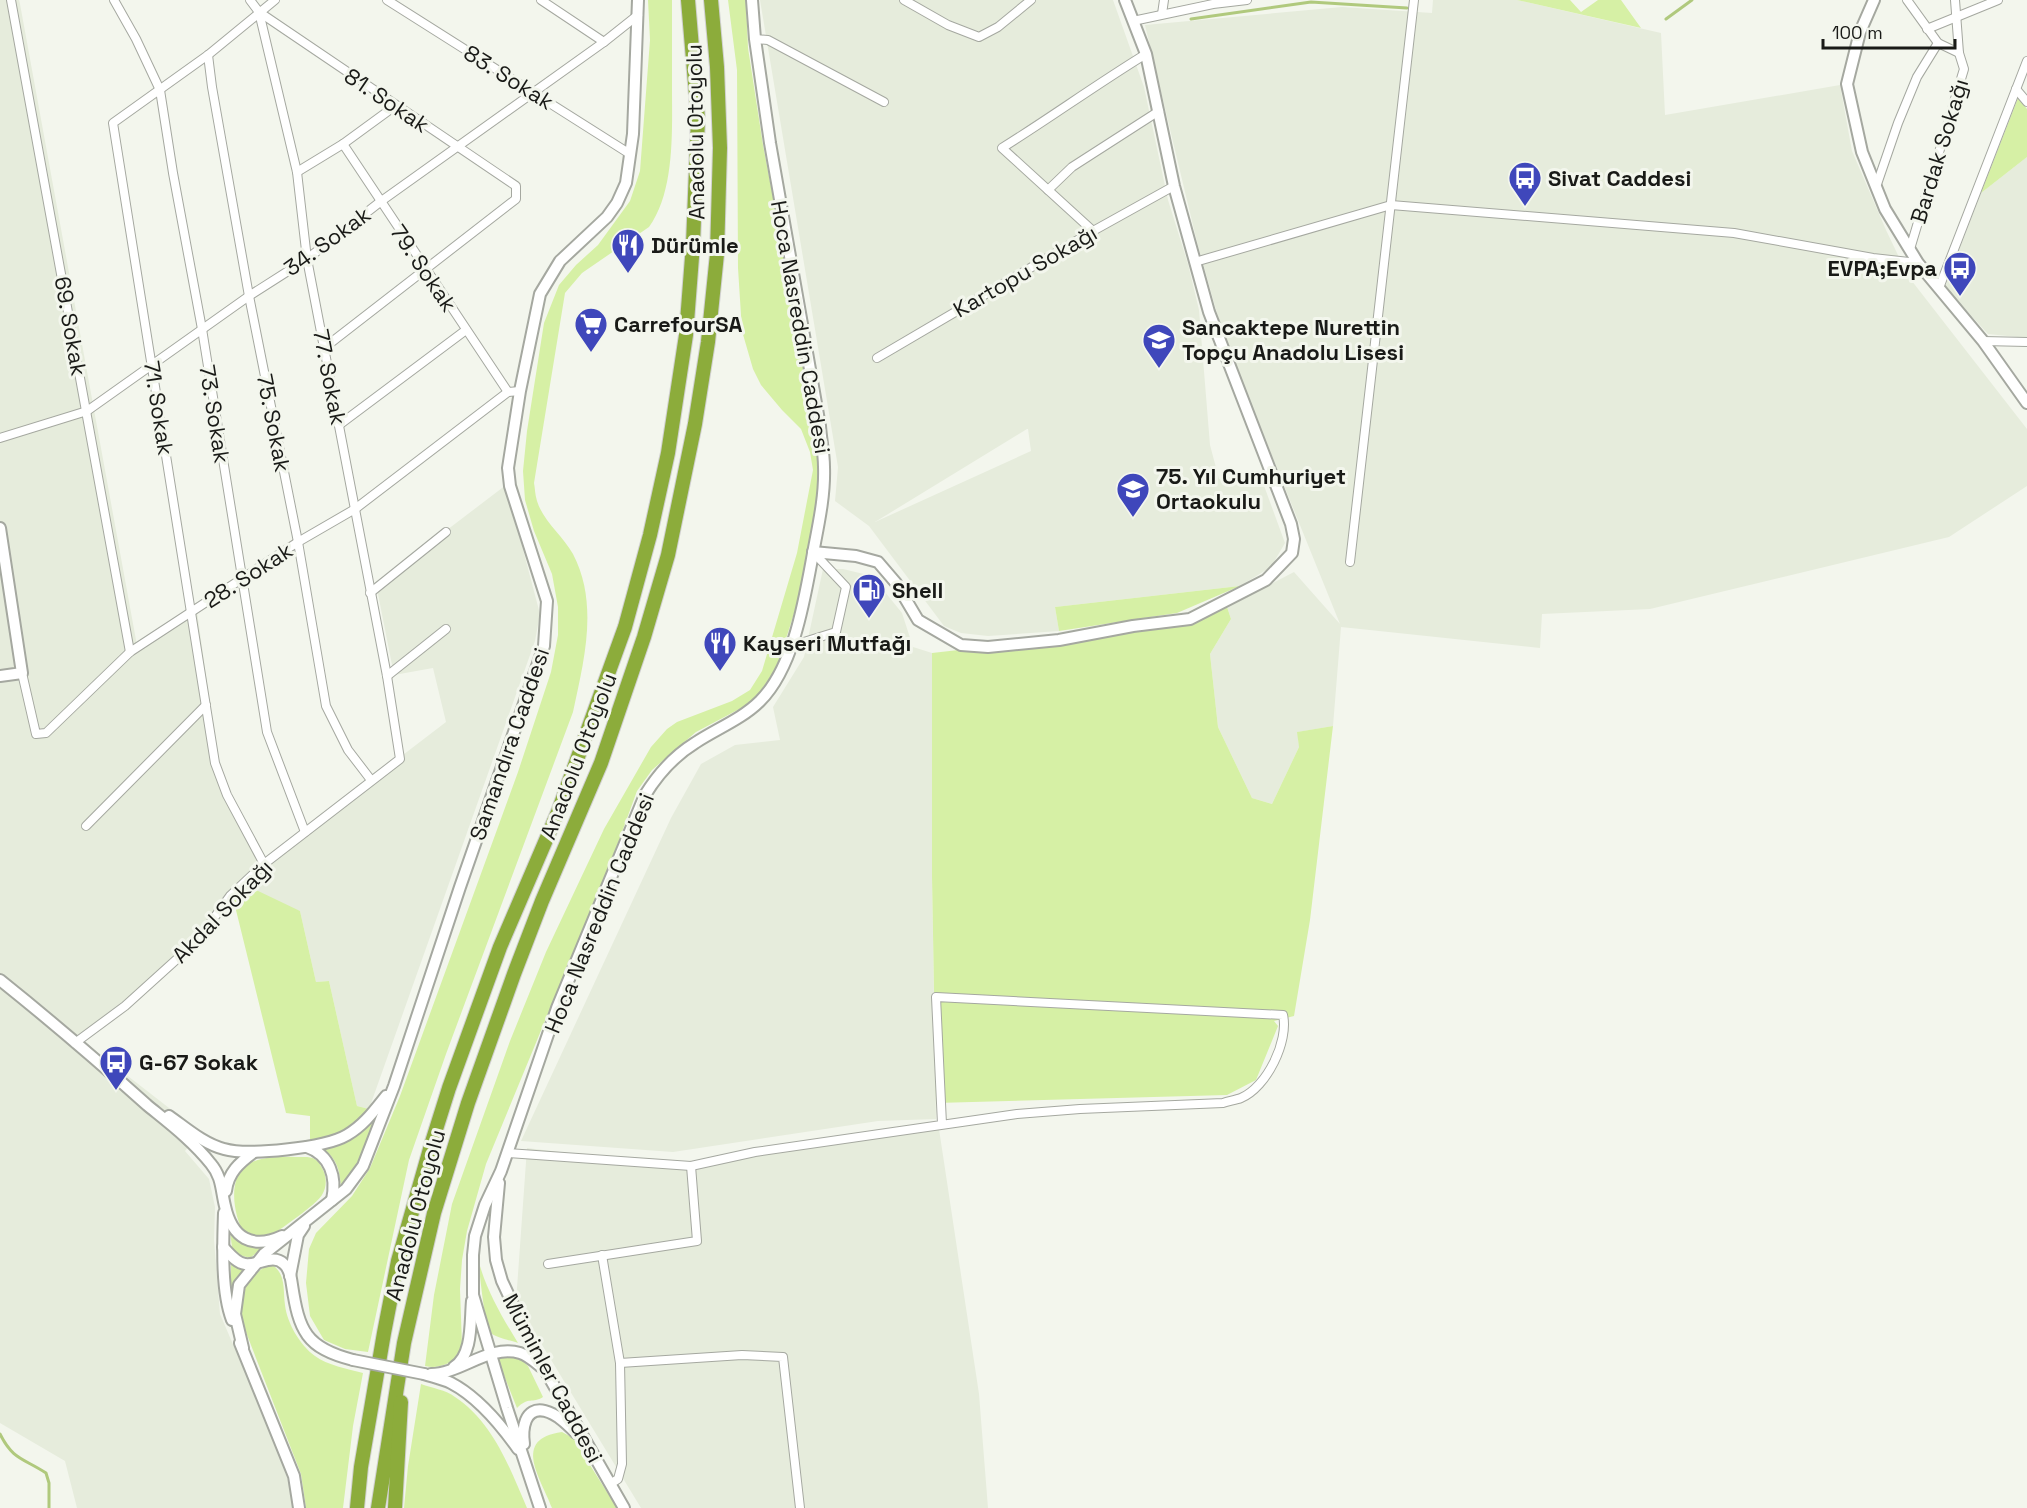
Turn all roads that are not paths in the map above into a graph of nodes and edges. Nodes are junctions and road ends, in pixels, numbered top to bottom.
1 (11, 0) edge
2 (114, 0) edge
3 (250, 0) edge
4 (275, 0) edge
5 (387, 0) edge
6 (541, 0) edge
7 (638, 0) edge
8 (688, 0) edge
9 (711, 0) edge
10 (752, 0) edge
11 (904, 0) edge
12 (1031, 0) edge
13 (1125, 0) edge
14 (1164, 0) edge
15 (1247, 0) edge
16 (1414, 0) edge
17 (1874, 0) edge
18 (1907, 0) edge
19 (1954, 0) edge
20 (1998, 0) edge
21 (1213, 2) edge
22 (259, 12) junction
23 (1162, 14) junction
24 (638, 15) junction
25 (1956, 17) junction
26 (1133, 21) junction
27 (1927, 29) junction
28 (755, 39) junction
29 (604, 42) junction
30 (1938, 43) junction
31 (1959, 53) junction
32 (1146, 54) junction
33 (208, 55) junction
34 (2027, 61) edge
35 (2016, 89) junction
36 (160, 90) junction
37 (534, 92) junction
38 (884, 102) dead end
39 (2027, 102) edge
40 (395, 106) junction
41 (1159, 111) junction
42 (343, 144) junction
43 (457, 147) junction
44 (630, 154) junction
45 (297, 172) junction
46 (1174, 186) junction
47 (1876, 187) junction
48 (1048, 190) junction
49 (380, 202) junction
50 (1390, 205) junction
51 (1093, 231) junction
52 (1910, 249) junction
53 (307, 259) junction
54 (1195, 262) junction
55 (1918, 263) junction
56 (425, 270) junction
57 (1939, 288) junction
58 (249, 296) junction
59 (202, 329) junction
60 (466, 330) junction
61 (1983, 341) junction
62 (2027, 342) edge
63 (324, 348) junction
64 (877, 358) dead end
65 (152, 364) junction
66 (519, 391) junction
67 (508, 392) junction
68 (2027, 403) edge
69 (87, 411) junction
70 (339, 424) junction
71 (0, 438) edge
72 (355, 509) junction
73 (0, 528) edge
74 (447, 532) dead end
75 (298, 542) junction
76 (2, 550) edge
77 (813, 552) junction
78 (1350, 562) dead end
79 (241, 579) junction
80 (370, 593) junction
81 (191, 611) junction
82 (446, 629) dead end
83 (791, 646) junction
84 (130, 652) junction
85 (22, 673) junction
86 (0, 676) edge
87 (387, 676) junction
88 (206, 705) junction
89 (400, 759) joint
90 (371, 780) junction
91 (86, 826) dead end
92 (305, 832) junction
93 (264, 864) junction
94 (0, 980) edge
95 (75, 1043) junction
96 (123, 1083) junction
97 (394, 1086) junction
98 (942, 1124) junction
99 (304, 1146) junction
100 (254, 1152) junction
101 (507, 1153) junction
102 (691, 1166) junction
103 (501, 1171) junction
104 (332, 1200) junction
105 (225, 1206) junction
106 (310, 1217) junction
107 (290, 1233) junction
108 (223, 1247) junction
109 (602, 1255) junction
110 (258, 1262) junction
111 (548, 1264) dead end
112 (290, 1277) junction
113 (473, 1295) junction
114 (404, 1343) junction
115 (243, 1348) junction
116 (491, 1355) junction
117 (620, 1363) junction
118 (545, 1370) junction
119 (446, 1372) junction
120 (424, 1374) junction
121 (584, 1440) junction
122 (525, 1459) junction
123 (610, 1484) junction
124 (299, 1508) edge
125 (357, 1508) edge
126 (378, 1508) edge
127 (394, 1508) edge
128 (540, 1508) edge
129 (624, 1508) edge
130 (800, 1508) edge

1 - 69 street, 69. Sokak
2 - 36 street, 73. Sokak
3 - 22 street, 77. Sokak
4 - 22 street, 71. Sokak
5 - 37 street, 83. Sokak
6 - 29 street
7 - 24 main road, Samandıra Caddesi
8 - 125 highway, Anadolu Otoyolu
9 - 114 highway, Anadolu Otoyolu
10 - 28 main road, Hoca Nasreddin Caddesi
11 - 12 street
13 - 26 main road
14 - 23 street
15 - 21 street
16 - 50 street
17 - 47 main road
18 - 27 street
19 - 25 street, Bardak Sokağı
20 - 25 street
21 - 23 street
22 - 33 street, 71. Sokak
22 - 40 street, 81. Sokak
22 - 45 street, 77. Sokak
23 - 26 street
24 - 29 street, 34. Sokak
24 - 44 main road, Samandıra Caddesi
25 - 27 street
25 - 31 street, Bardak Sokağı
26 - 32 main road
27 - 30 street
28 - 38 street
28 - 77 main road, Hoca Nasreddin Caddesi
29 - 37 street, 34. Sokak
30 - 31 street
30 - 47 street
31 - 52 street, Bardak Sokağı
32 - 41 main road
32 - 48 street
33 - 36 street, 71. Sokak
33 - 58 street, 75. Sokak
34 - 35 street
35 - 39 street
35 - 57 street
36 - 59 street, 73. Sokak
36 - 65 street, 71. Sokak
37 - 43 street, 34. Sokak
37 - 44 street, 83. Sokak
40 - 42 street
40 - 43 street, 81. Sokak
41 - 46 main road
41 - 48 street
42 - 45 street
42 - 49 street, 79. Sokak
43 - 49 street, 34. Sokak
43 - 56 street, 81. Sokak
44 - 66 main road, Samandıra Caddesi
45 - 53 street, 77. Sokak
46 - 51 street, Kartopu Sokağı
46 - 54 main road
47 - 52 main road
48 - 51 street
49 - 53 street, 34. Sokak
49 - 56 street, 79. Sokak
50 - 54 street
50 - 55 street
50 - 78 street
51 - 64 street, Kartopu Sokağı
52 - 55 main road
53 - 58 street, 34. Sokak
53 - 63 street, 77. Sokak
54 - 77 main road
55 - 57 main road
56 - 60 street, 79. Sokak
56 - 63 street
57 - 61 main road
58 - 59 street, 34. Sokak
58 - 75 street, 75. Sokak
59 - 65 street, 34. Sokak
59 - 79 street, 73. Sokak
60 - 67 street, 79. Sokak
60 - 70 street
61 - 62 street
61 - 68 main road
63 - 70 street, 77. Sokak
65 - 69 street, 34. Sokak
65 - 81 street, 71. Sokak
66 - 67 street
66 - 97 main road, Samandıra Caddesi
67 - 72 street, 28. Sokak
69 - 71 street, 34. Sokak
69 - 84 street, 69. Sokak
70 - 72 street, 77. Sokak
72 - 75 street, 28. Sokak
72 - 80 street, 77. Sokak
73 - 76 main road
74 - 80 street
75 - 79 street, 28. Sokak
75 - 90 street, 75. Sokak
76 - 85 main road
77 - 83 main road, Hoca Nasreddin Caddesi
77 - 83 street
79 - 81 street, 28. Sokak
79 - 92 street, 73. Sokak
80 - 87 street, 77. Sokak
81 - 84 street, 28. Sokak
81 - 88 street, 71. Sokak
82 - 87 street
83 - 101 main road, Hoca Nasreddin Caddesi
84 - 85 street, 28. Sokak
85 - 86 main road
87 - 89 street, 77. Sokak
88 - 91 street
88 - 93 street, 71. Sokak
89 - 90 street, Akdal Sokağı
90 - 92 street, Akdal Sokağı
92 - 93 street, Akdal Sokağı
93 - 95 street, Akdal Sokağı
94 - 95 main road
95 - 96 main road
96 - 100 main road
96 - 105 main road
97 - 99 main road
97 - 104 main road, Samandıra Caddesi
98 - 98 street
98 - 102 street
99 - 100 main road
99 - 104 main road
100 - 105 main road
101 - 102 street
101 - 103 main road, Hoca Nasreddin Caddesi
102 - 109 street
103 - 113 main road
103 - 118 main road, Müminler Caddesi
104 - 106 main road, Samandıra Caddesi
105 - 107 main road
105 - 108 main road
106 - 107 main road, Samandıra Caddesi
106 - 112 main road
107 - 110 main road, Samandıra Caddesi
108 - 110 main road
108 - 115 main road
109 - 111 street
109 - 117 street
110 - 112 main road
110 - 115 main road, Samandıra Caddesi
112 - 120 main road, bridge
113 - 116 main road
113 - 119 main road
114 - 126 highway, Anadolu Otoyolu
114 - 127 highway
115 - 124 main road
116 - 118 main road
116 - 119 main road
116 - 122 main road
117 - 123 street
117 - 130 street
118 - 121 main road, Müminler Caddesi
119 - 120 main road
120 - 122 main road
121 - 122 main road
121 - 123 main road, Müminler Caddesi
122 - 128 main road
123 - 129 main road, Müminler Caddesi

